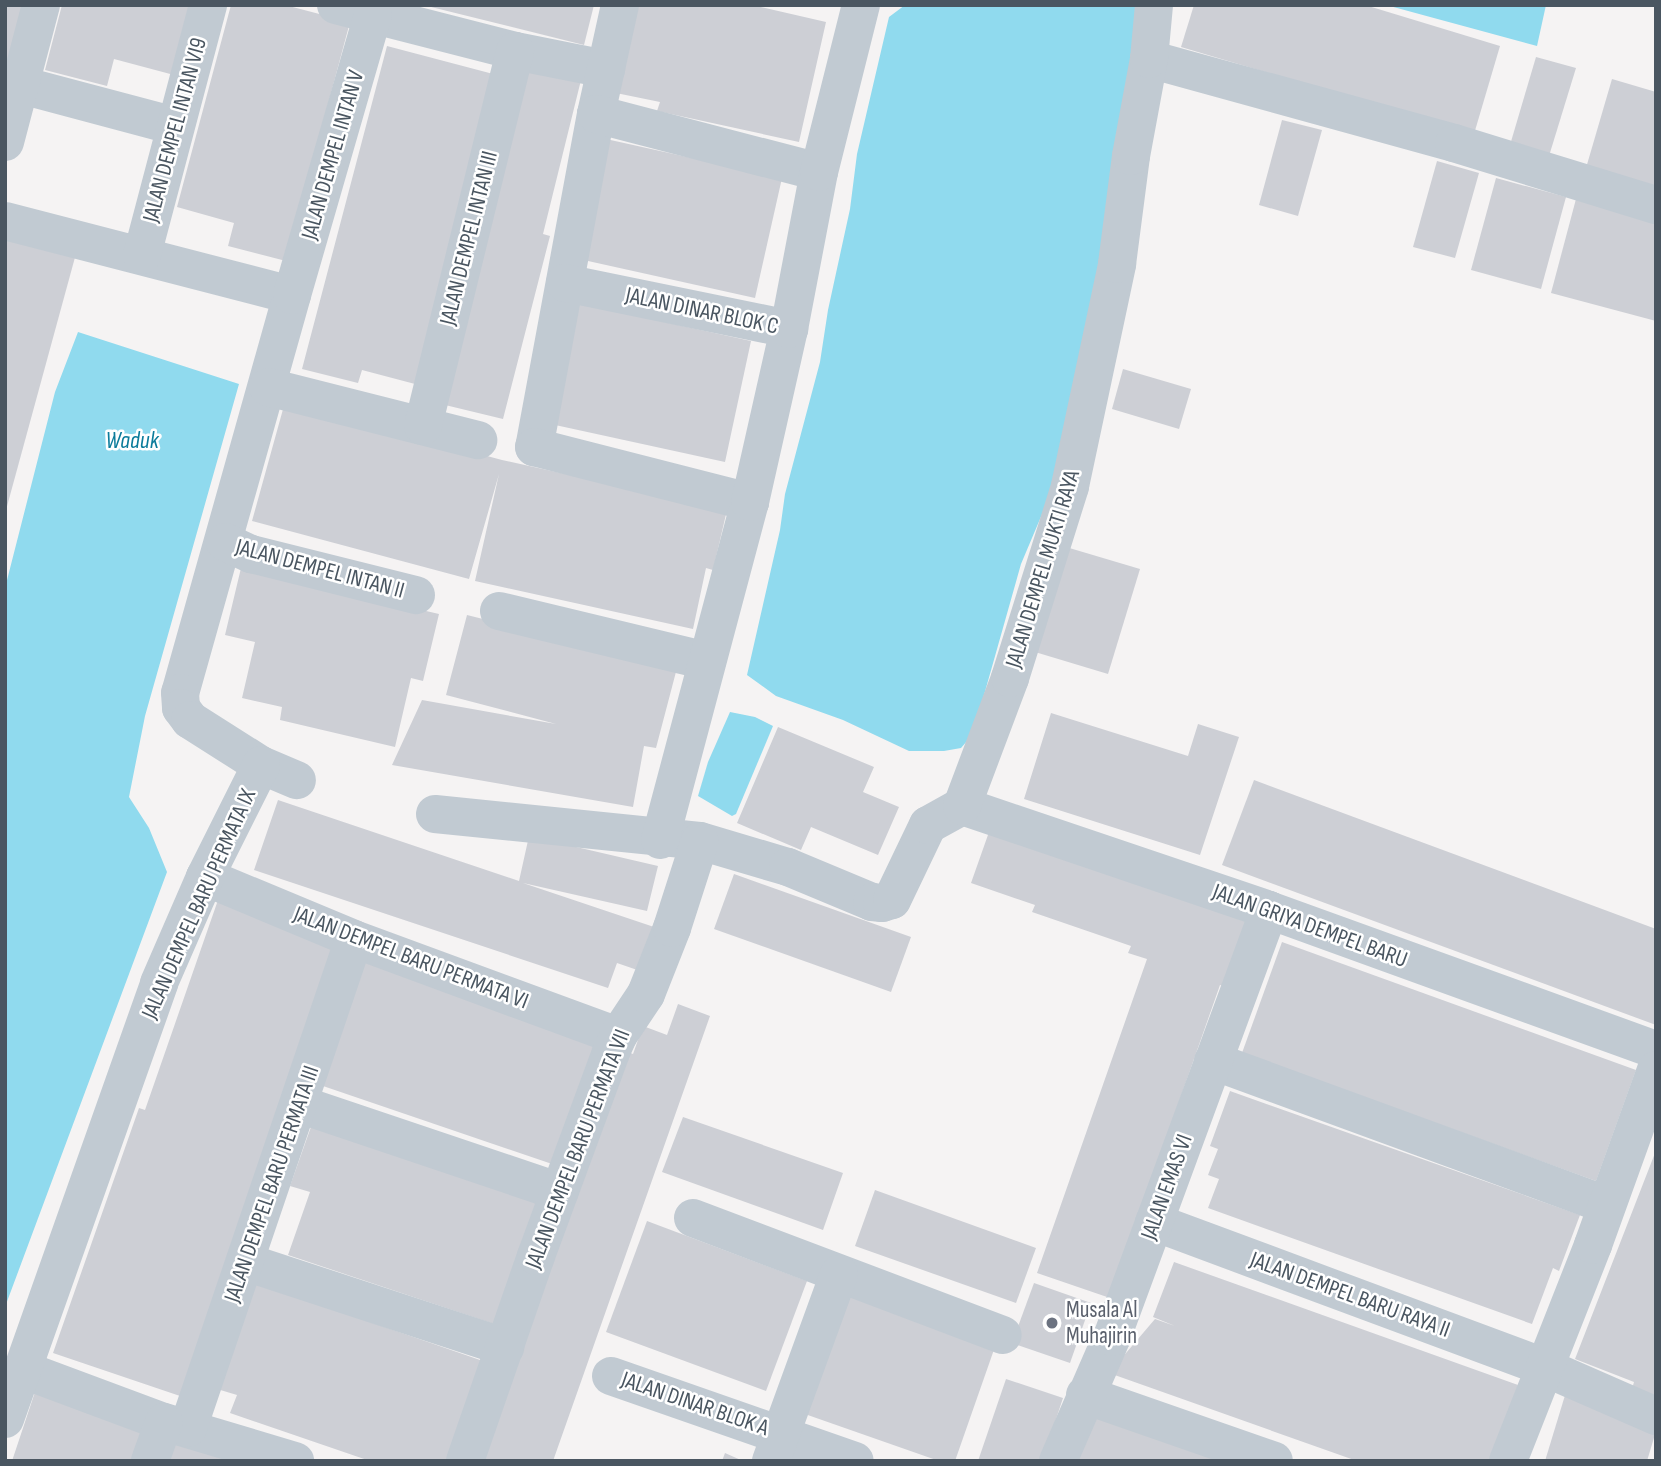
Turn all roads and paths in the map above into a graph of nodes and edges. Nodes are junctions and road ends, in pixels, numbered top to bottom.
1 (41, 5) edge
2 (208, 5) edge
3 (336, 5) edge
4 (620, 5) edge
5 (861, 5) edge
6 (1154, 5) edge
7 (373, 15) junction
8 (515, 51) junction
9 (1149, 59) junction
10 (606, 69) junction
11 (21, 85) junction
12 (596, 114) junction
13 (175, 126) junction
14 (5, 142) edge
15 (819, 172) junction
16 (1656, 205) edge
17 (5, 221) edge
18 (142, 255) junction
19 (565, 283) junction
20 (292, 295) junction
21 (789, 328) junction
22 (268, 387) junction
23 (423, 426) junction
24 (478, 440) dead end
25 (750, 502) junction
26 (225, 542) junction
27 (416, 595) dead end
28 (499, 611) dead end
29 (707, 661) junction
30 (261, 765) junction
31 (297, 780) dead end
32 (962, 806) junction
33 (435, 814) dead end
34 (665, 825) junction
35 (699, 841) junction
36 (205, 877) junction
37 (1269, 910) junction
38 (354, 939) junction
39 (618, 1037) junction
40 (1656, 1050) edge
41 (1213, 1061) junction
42 (1656, 1070) edge
43 (299, 1104) junction
44 (560, 1192) junction
45 (1607, 1205) junction
46 (693, 1218) dead end
47 (1154, 1222) junction
48 (246, 1262) junction
49 (839, 1274) junction
50 (1003, 1335) dead end
51 (505, 1347) junction
52 (1546, 1368) junction
53 (24, 1370) junction
54 (611, 1376) dead end
55 (1085, 1395) junction
56 (1656, 1416) edge
57 (5, 1419) edge
58 (176, 1425) junction
59 (775, 1447) edge
60 (150, 1461) edge
61 (295, 1461) edge
62 (466, 1461) edge
63 (855, 1461) edge
64 (1058, 1461) edge
65 (1274, 1461) edge
66 (1508, 1461) edge

1 - 11 street
2 - 13 street, JALAN DEMPEL INTAN VI9
3 - 7 street
4 - 10 street
5 - 15 street
6 - 9 street, JALAN DEMPEL MUKTI RAYA
7 - 8 street
7 - 20 street, JALAN DEMPEL INTAN V
8 - 10 street
8 - 23 street, JALAN DEMPEL INTAN III
9 - 16 street
9 - 32 street, JALAN DEMPEL MUKTI RAYA
10 - 12 street
11 - 13 street
11 - 14 street
12 - 15 street
12 - 19 street
13 - 18 street, JALAN DEMPEL INTAN VI9
15 - 21 street
17 - 18 street
18 - 20 street
19 - 21 street, JALAN DINAR BLOK C
19 - 25 street
20 - 22 street, JALAN DEMPEL INTAN V
21 - 25 street, JALAN DINAR BLOK C
22 - 23 street
22 - 26 street, JALAN DEMPEL INTAN V
23 - 24 street
25 - 29 street, JALAN DINAR BLOK C
26 - 27 street, JALAN DEMPEL INTAN II
26 - 30 street, JALAN DEMPEL BARU PERMATA IX
28 - 29 street
29 - 34 street, JALAN DINAR BLOK C
30 - 31 street
30 - 36 street, JALAN DEMPEL BARU PERMATA IX
32 - 35 street
32 - 37 street, JALAN GRIYA DEMPEL BARU
33 - 34 street
34 - 35 street
35 - 39 street, JALAN DEMPEL BARU PERMATA VII
36 - 38 street, JALAN DEMPEL BARU PERMATA VI
36 - 53 street, JALAN DEMPEL BARU PERMATA IX
37 - 40 street, JALAN GRIYA DEMPEL BARU
37 - 41 street, JALAN EMAS VI
38 - 39 street, JALAN DEMPEL BARU PERMATA VI
38 - 43 street, JALAN DEMPEL BARU PERMATA III
39 - 44 street, JALAN DEMPEL BARU PERMATA VII
41 - 45 street
41 - 47 street, JALAN EMAS VI
42 - 45 street
43 - 44 street
43 - 48 street, JALAN DEMPEL BARU PERMATA III
44 - 51 street, JALAN DEMPEL BARU PERMATA VII
45 - 52 street
46 - 49 street
47 - 52 street, JALAN DEMPEL BARU RAYA II
47 - 55 street, JALAN EMAS VI
48 - 51 street
48 - 58 street, JALAN DEMPEL BARU PERMATA III
49 - 50 street
49 - 59 street
51 - 62 street, JALAN DEMPEL BARU PERMATA VII
52 - 56 street, JALAN DEMPEL BARU RAYA II
52 - 66 street
53 - 57 street, JALAN DEMPEL BARU PERMATA IX
53 - 58 street
54 - 59 street, JALAN DINAR BLOK A
55 - 64 street, JALAN EMAS VI
55 - 65 street
58 - 60 street, JALAN DEMPEL BARU PERMATA III
58 - 61 street
59 - 63 street, JALAN DINAR BLOK A

